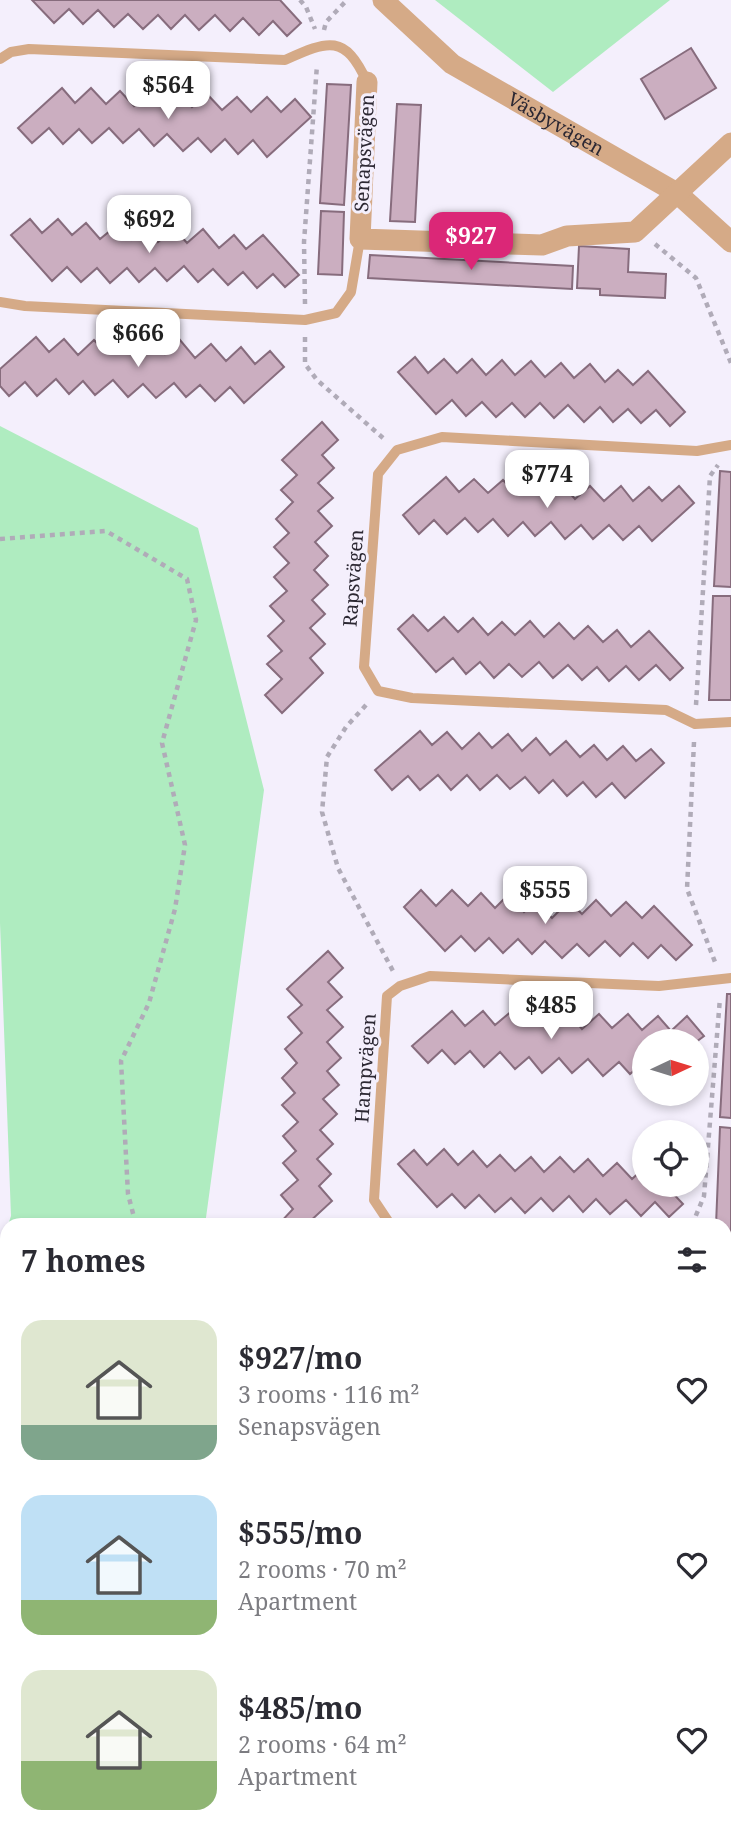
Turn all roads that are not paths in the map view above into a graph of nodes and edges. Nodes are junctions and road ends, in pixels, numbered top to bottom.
1 (383, 0) edge
2 (0, 59) edge
3 (367, 82) joint
4 (731, 143) edge
5 (677, 193) junction
6 (359, 239) junction
7 (731, 242) edge
8 (0, 302) edge
9 (731, 446) edge
10 (731, 722) edge
11 (726, 978) edge
12 (386, 1218) edge

1 - 5 street, Väsbyvägen
2 - 3 lane, Senapsvägen
3 - 6 street, Senapsvägen
4 - 5 street
5 - 6 street, Senapsvägen
5 - 7 street, Väsbyvägen
6 - 8 lane, Senapsvägen
9 - 10 lane, Rapsvägen
11 - 12 lane, Hampvägen

